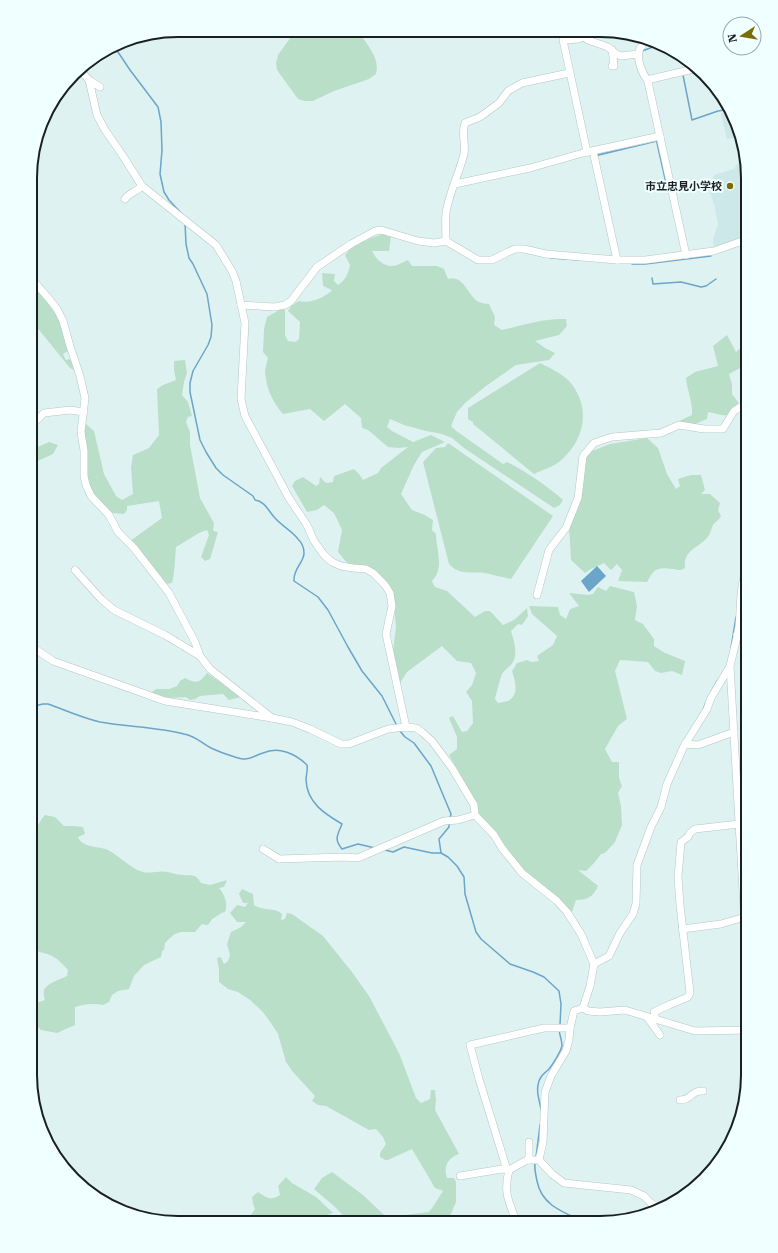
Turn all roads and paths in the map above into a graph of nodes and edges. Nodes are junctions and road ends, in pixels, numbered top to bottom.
1 (581, 37) edge
2 (586, 37) edge
3 (642, 46) dead end
4 (612, 50) junction
5 (638, 54) junction
6 (612, 66) dead end
7 (690, 70) edge
8 (569, 72) junction
9 (83, 74) edge
10 (89, 80) junction
11 (648, 81) junction
12 (100, 87) dead end
13 (660, 136) junction
14 (590, 151) junction
15 (455, 184) junction
16 (142, 186) junction
17 (128, 194) dead end
18 (446, 241) junction
19 (741, 241) edge
20 (686, 255) junction
21 (617, 260) junction
22 (37, 285) edge
23 (241, 305) junction
24 (741, 406) edge
25 (84, 412) junction
26 (37, 420) edge
27 (75, 570) dead end
28 (537, 595) dead end
29 (741, 595) edge
30 (741, 634) edge
31 (737, 635) junction
32 (37, 650) edge
33 (200, 656) junction
34 (730, 666) junction
35 (272, 718) junction
36 (406, 727) junction
37 (734, 732) junction
38 (685, 744) junction
39 (475, 815) junction
40 (739, 828) junction
41 (263, 849) dead end
42 (741, 858) edge
43 (741, 918) edge
44 (682, 929) junction
45 (594, 964) junction
46 (583, 1008) junction
47 (647, 1017) junction
48 (656, 1020) junction
49 (570, 1028) junction
50 (741, 1030) edge
51 (660, 1036) dead end
52 (703, 1091) dead end
53 (680, 1100) dead end
54 (529, 1142) dead end
55 (529, 1160) junction
56 (539, 1160) junction
57 (508, 1170) junction
58 (460, 1176) dead end
59 (652, 1204) edge
60 (515, 1216) edge

1 - 8 street
2 - 4 street
3 - 5 street
4 - 5 street
4 - 6 street
5 - 11 street
7 - 11 street
8 - 14 street
8 - 15 street
9 - 10 street
10 - 12 street
10 - 16 street
11 - 13 street
13 - 14 street
13 - 20 street
14 - 15 street
14 - 21 street
15 - 18 street
16 - 17 street
16 - 23 street
18 - 21 street
18 - 23 street
19 - 20 street
20 - 21 street
22 - 25 street
23 - 36 street
24 - 28 street
25 - 26 street
25 - 33 street
27 - 33 street
29 - 31 street
30 - 31 street
31 - 34 street
32 - 35 street
33 - 35 street
34 - 37 street
34 - 38 street
35 - 36 street
36 - 39 street
37 - 38 street
37 - 40 street
38 - 45 street
39 - 41 street
39 - 45 street
40 - 42 street
40 - 44 street
43 - 44 street
44 - 48 street
45 - 46 street
46 - 47 street
46 - 49 street
47 - 48 street
47 - 51 street
48 - 50 street
49 - 56 street
49 - 57 street
52 - 53 street
54 - 55 street
55 - 56 street
55 - 57 street
56 - 59 street
57 - 58 street
57 - 60 street

